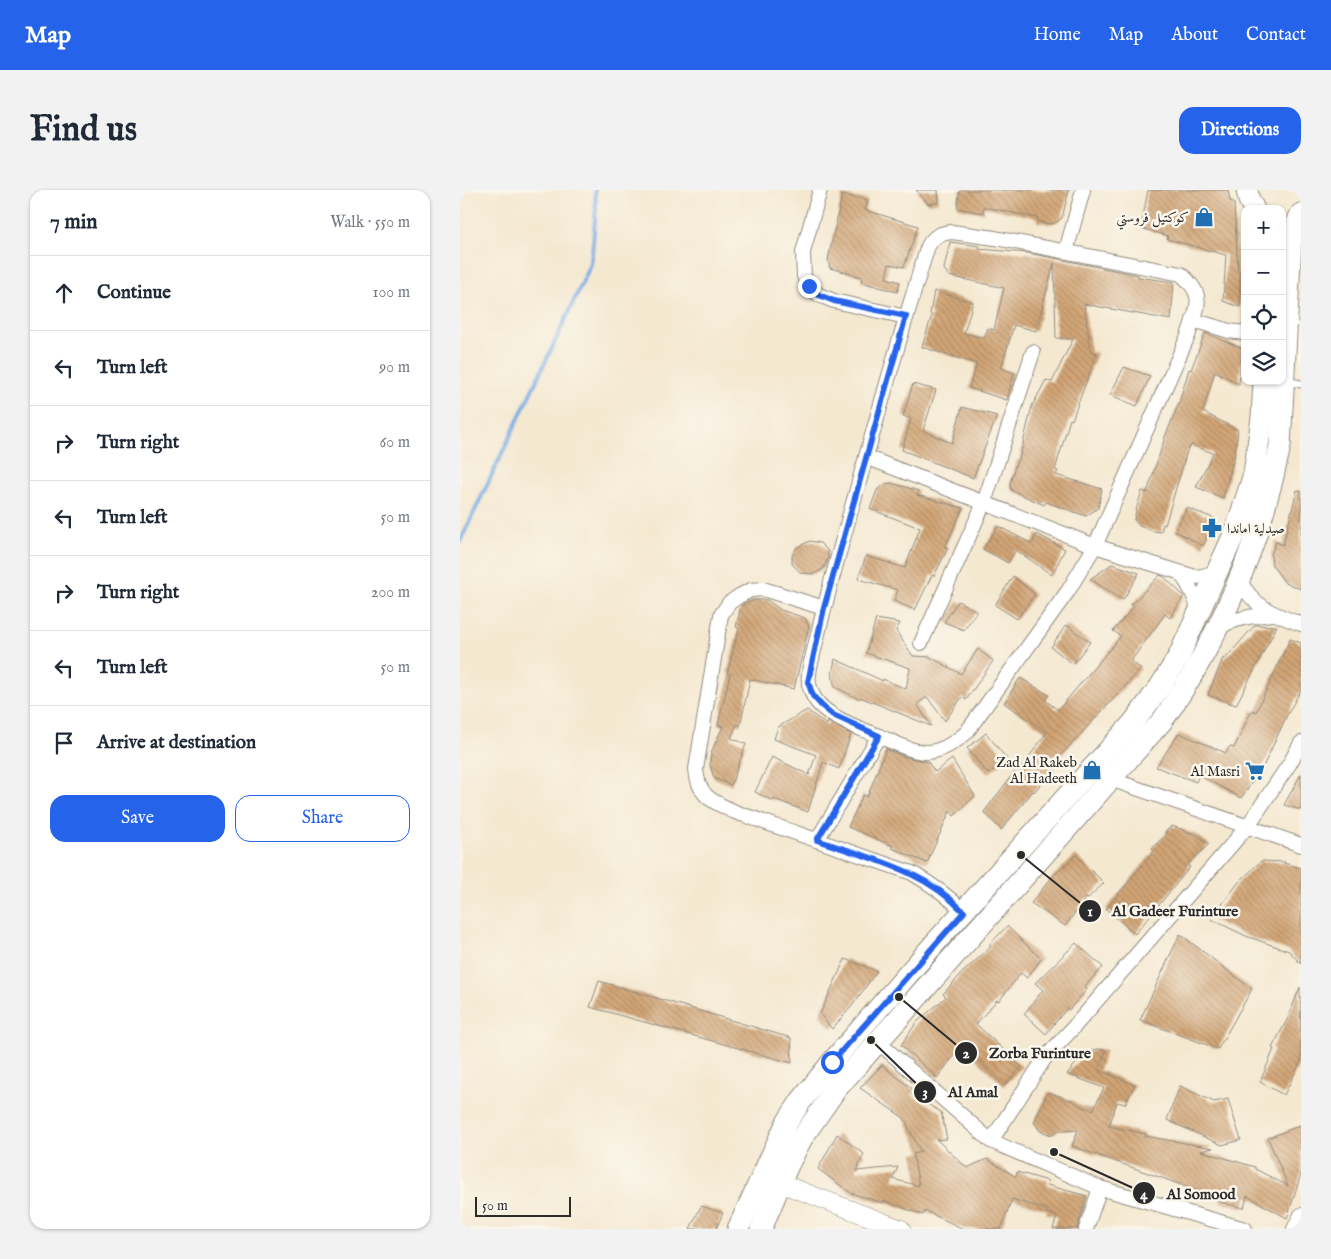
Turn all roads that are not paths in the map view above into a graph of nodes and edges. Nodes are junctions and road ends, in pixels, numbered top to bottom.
1 (820, 190) edge
2 (1083, 190) edge
3 (1247, 190) edge
4 (1252, 205) edge
5 (1301, 212) edge
6 (1286, 219) edge
7 (1066, 251) junction
8 (906, 316) junction
9 (1193, 320) junction
10 (1241, 332) edge
11 (1285, 340) edge
12 (1033, 352) dead end
13 (1281, 385) edge
14 (1283, 385) edge
15 (866, 458) junction
16 (984, 503) junction
17 (1094, 546) junction
18 (1218, 571) junction
19 (1181, 574) junction
20 (1239, 579) junction
21 (824, 608) junction
22 (1199, 613) junction
23 (1272, 614) junction
24 (1301, 624) edge
25 (1215, 629) junction
26 (921, 643) dead end
27 (879, 736) junction
28 (1301, 743) edge
29 (1093, 768) junction
30 (1110, 779) junction
31 (1247, 827) junction
32 (817, 840) junction
33 (1301, 845) edge
34 (964, 912) junction
35 (878, 1042) junction
36 (990, 1141) junction
37 (780, 1183) junction
38 (1100, 1188) junction
39 (1301, 1215) edge
40 (738, 1229) edge
41 (761, 1229) edge
42 (901, 1229) edge
43 (1086, 1229) edge
44 (1245, 1229) edge
45 (1294, 1229) edge

1 - 8 street
2 - 7 street
3 - 4 main road
5 - 6 main road
5 - 11 main road
7 - 8 street
7 - 9 street
8 - 15 street
9 - 10 street
9 - 17 street
12 - 16 street
13 - 18 main road
14 - 20 main road
15 - 16 street
15 - 21 street
16 - 17 street
16 - 26 street
17 - 19 street
17 - 27 street
18 - 19 street
18 - 22 main road
19 - 22 street
20 - 23 street
20 - 25 main road
21 - 27 street
21 - 32 street
22 - 29 main road
23 - 24 street
23 - 25 street
25 - 30 main road
27 - 32 street
28 - 31 street
29 - 30 street
29 - 34 main road
30 - 31 street
30 - 35 main road
31 - 33 street
31 - 36 street
32 - 34 street
34 - 40 main road
35 - 36 street
35 - 37 main road
36 - 38 street
37 - 41 main road
37 - 42 street
38 - 43 street
38 - 44 street
39 - 45 street

